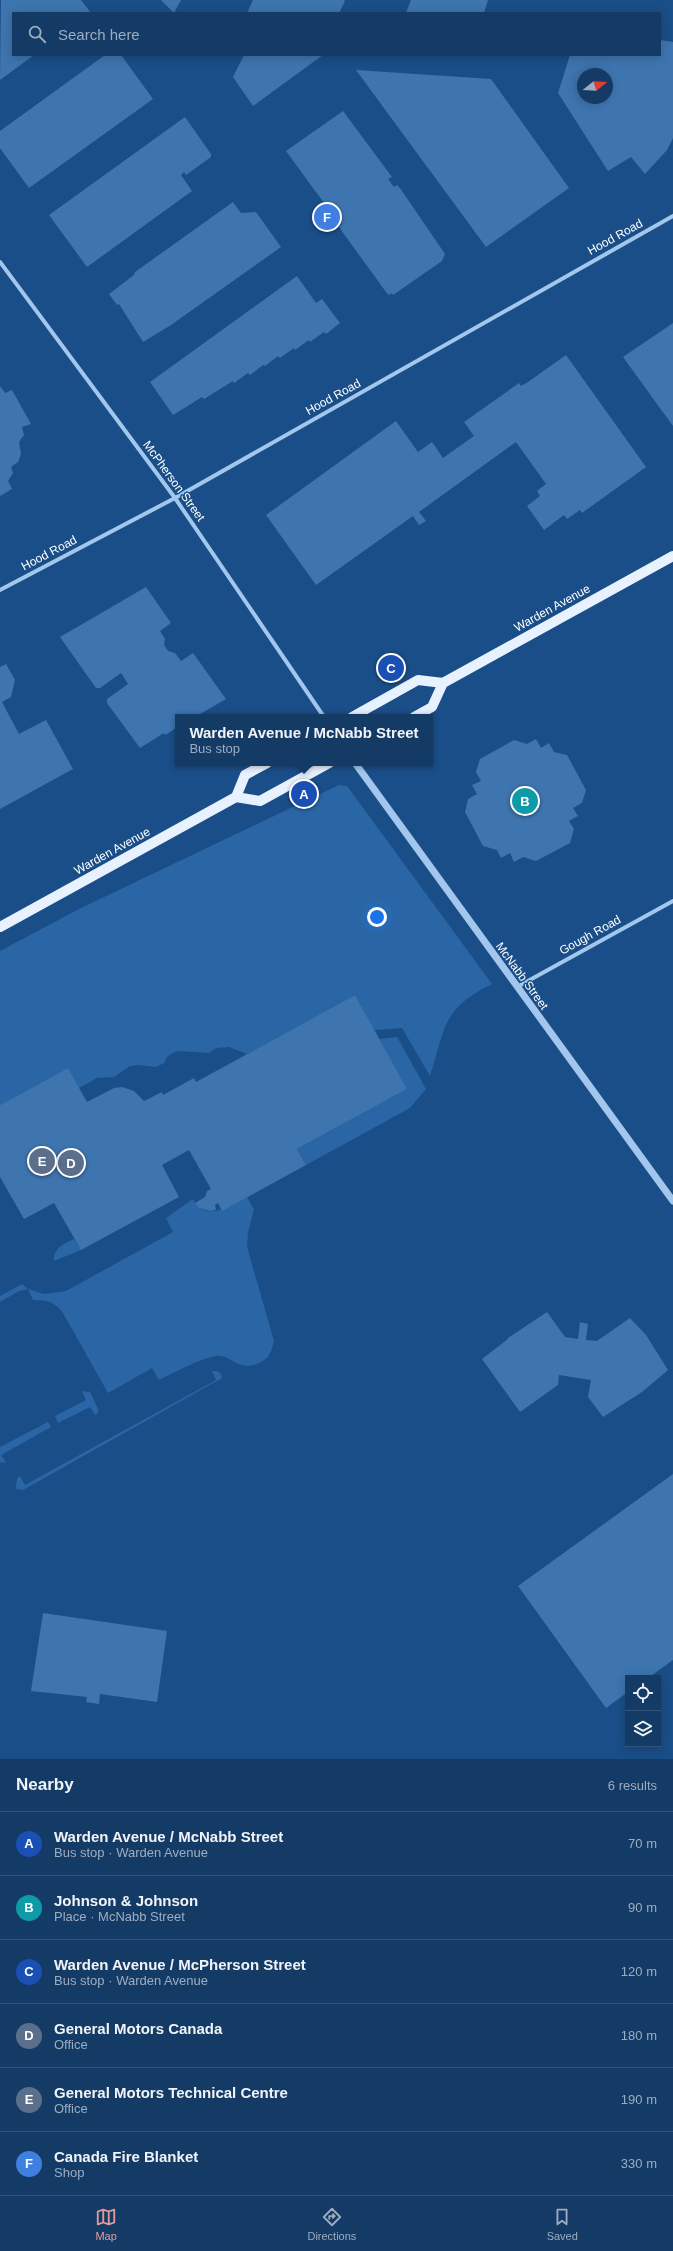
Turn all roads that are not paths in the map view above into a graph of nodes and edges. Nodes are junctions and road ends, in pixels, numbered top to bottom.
1 (673, 216) edge
2 (0, 262) edge
3 (175, 498) junction
4 (673, 556) edge
5 (0, 590) edge
6 (443, 683) junction
7 (322, 714) edge
8 (357, 714) edge
9 (419, 714) edge
10 (262, 766) edge
11 (324, 766) edge
12 (357, 766) edge
13 (236, 797) junction
14 (673, 901) edge
15 (0, 927) edge
16 (516, 987) junction
17 (673, 1201) edge

1 - 3 street, Hood Road
2 - 3 street, McPherson Street
3 - 5 street, Hood Road
3 - 7 street, McPherson Street
4 - 6 main road, Warden Avenue
6 - 8 main road
6 - 9 main road
10 - 13 main road
11 - 13 main road
12 - 16 street, McNabb Street
13 - 15 main road, Warden Avenue
14 - 16 street, Gough Road
16 - 17 street, McNabb Street

